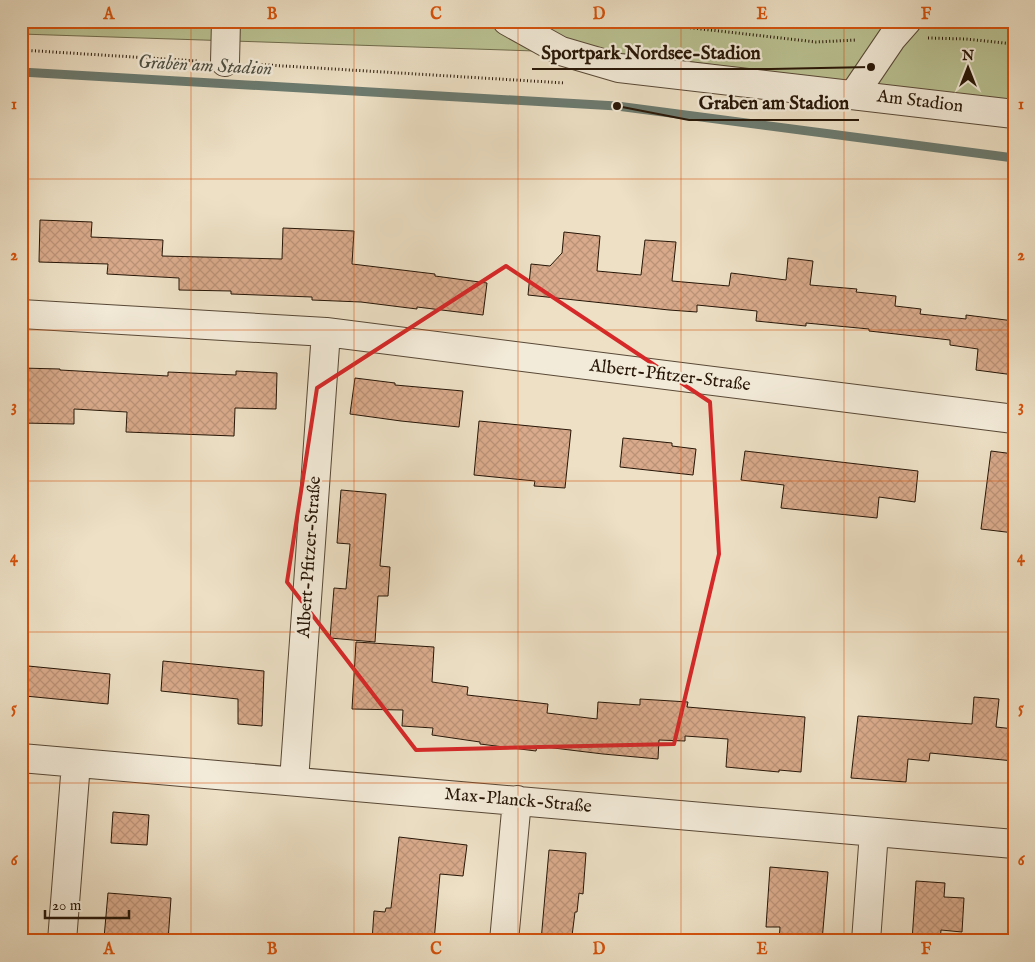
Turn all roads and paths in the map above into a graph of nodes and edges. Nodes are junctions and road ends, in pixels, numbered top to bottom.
1 (226, 21) edge
2 (506, 21) edge
3 (631, 21) edge
4 (900, 30) edge
5 (1014, 44) edge
6 (21, 50) edge
7 (225, 62) junction
8 (572, 83) dead end
9 (854, 94) junction
10 (1014, 114) edge
11 (21, 314) edge
12 (326, 332) junction
13 (1014, 419) edge
14 (21, 758) edge
15 (76, 762) junction
16 (294, 781) junction
17 (517, 800) junction
18 (874, 832) junction
19 (1014, 844) edge
20 (62, 941) edge
21 (504, 941) edge
22 (866, 941) edge

1 - 7 street
2 - 9 street, Am Stadion
3 - 4 path
4 - 5 path
4 - 9 street
6 - 7 path
7 - 8 path
9 - 10 street, Am Stadion
11 - 12 street, Albert-Pfitzer-Straße
12 - 13 street, Albert-Pfitzer-Straße
12 - 16 street, Albert-Pfitzer-Straße
14 - 15 street, Max-Planck-Straße
15 - 16 street, Max-Planck-Straße
15 - 20 street
16 - 17 street, Max-Planck-Straße
17 - 18 street, Max-Planck-Straße
17 - 21 street
18 - 19 street, Max-Planck-Straße
18 - 22 street

